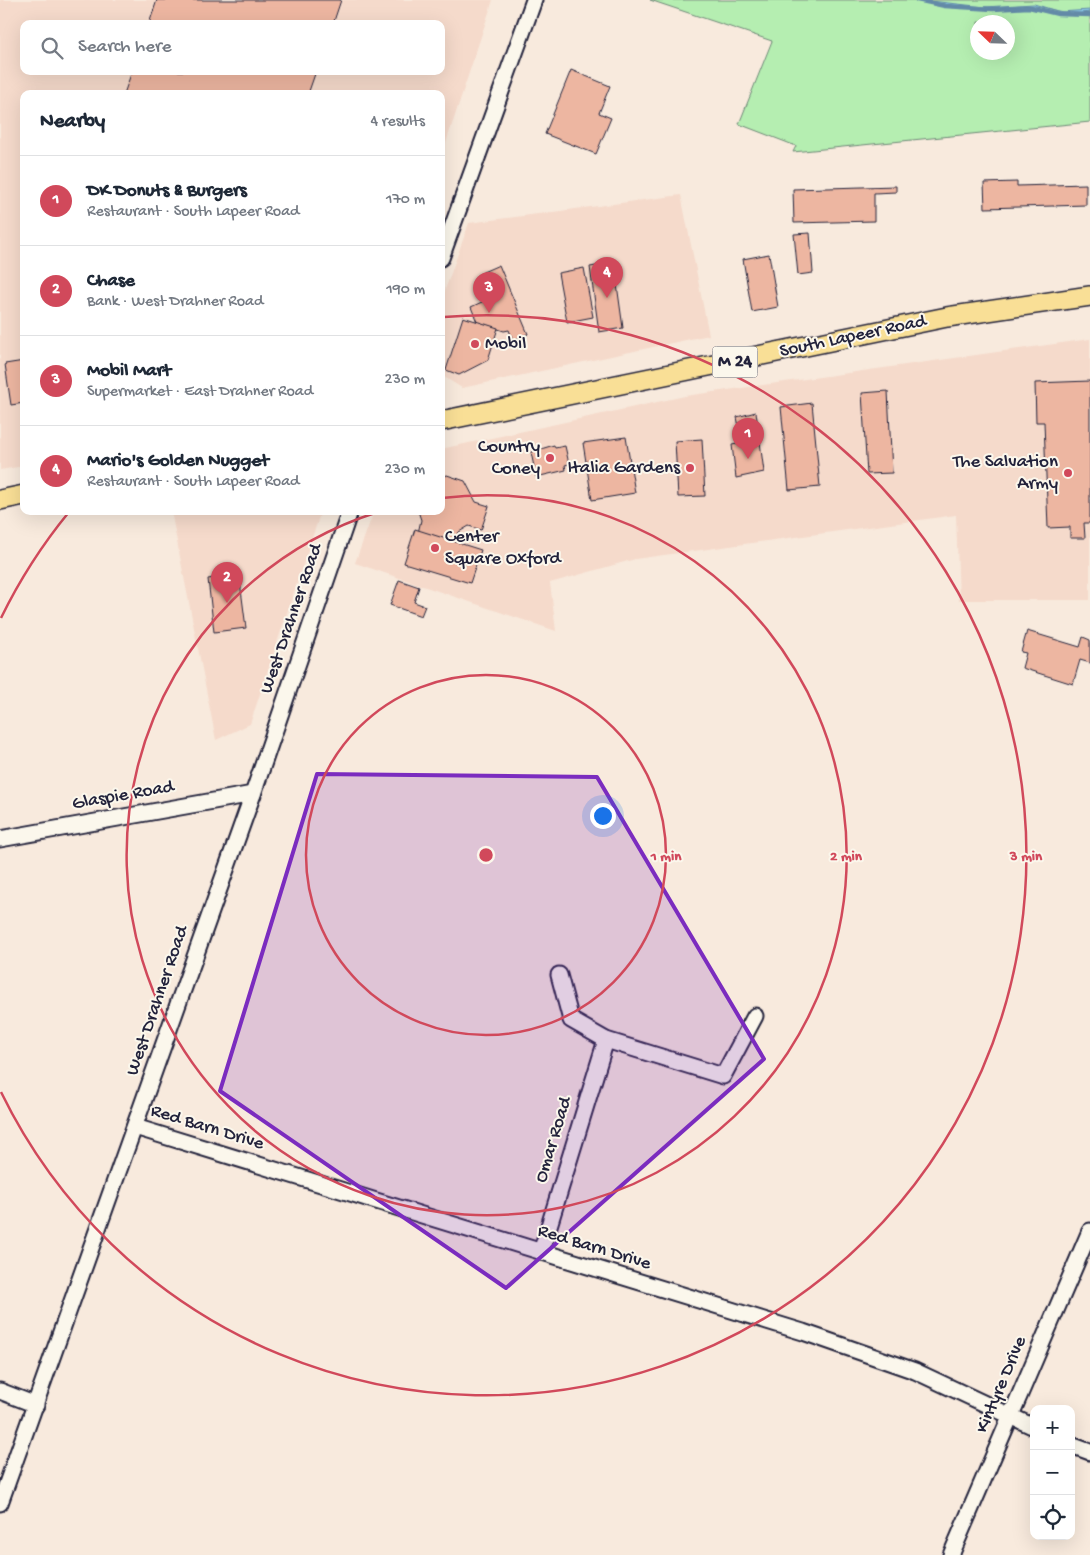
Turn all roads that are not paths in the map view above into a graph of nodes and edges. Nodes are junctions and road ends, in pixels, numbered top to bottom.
1 (534, 0) edge
2 (445, 247) edge
3 (1090, 296) edge
4 (445, 420) edge
5 (20, 496) edge
6 (0, 500) edge
7 (349, 515) edge
8 (252, 794) junction
9 (0, 839) edge
10 (559, 975) dead end
11 (756, 1016) dead end
12 (606, 1040) junction
13 (135, 1127) junction
14 (1090, 1231) edge
15 (541, 1252) junction
16 (0, 1392) edge
17 (36, 1405) junction
18 (1011, 1415) junction
19 (1030, 1424) edge
20 (1075, 1446) edge
21 (1090, 1452) edge
22 (0, 1503) edge
23 (951, 1555) edge

1 - 2 street
3 - 4 main road, South Lapeer Road / M 24
5 - 6 main road
7 - 8 street, West Drahner Road
8 - 9 street, Glaspie Road
8 - 13 street, West Drahner Road
10 - 12 street
11 - 12 street
12 - 15 street, Omar Road
13 - 15 street, Red Barn Drive
13 - 17 street, West Drahner Road
14 - 18 street, Kintyre Drive
15 - 18 street, Red Barn Drive
16 - 17 street
17 - 22 street, West Drahner Road
18 - 19 street, Red Barn Drive
18 - 23 street, Kintyre Drive
20 - 21 street

